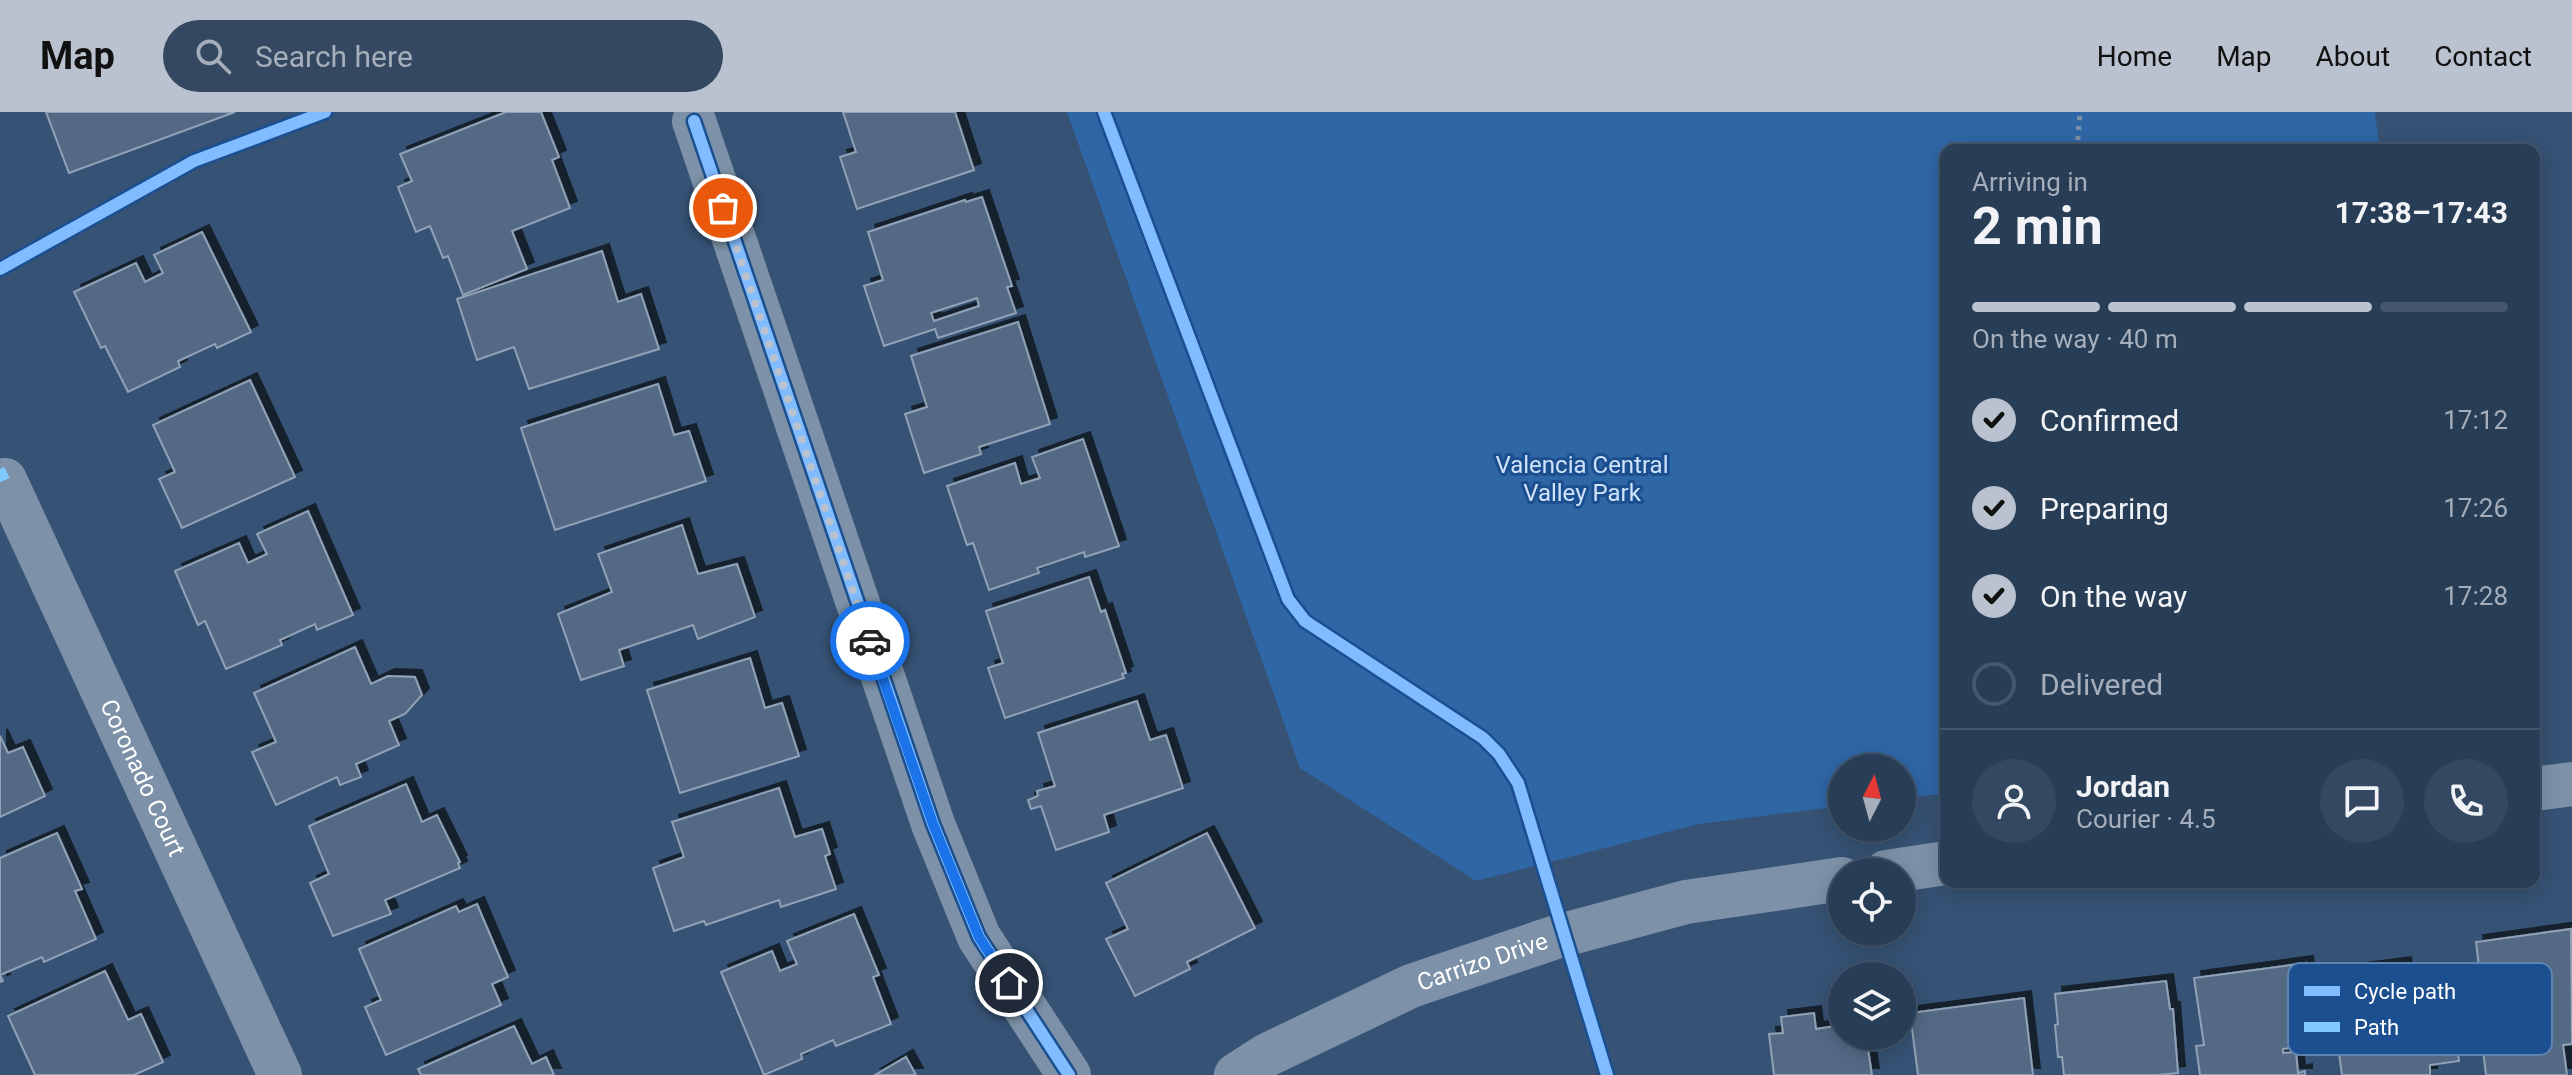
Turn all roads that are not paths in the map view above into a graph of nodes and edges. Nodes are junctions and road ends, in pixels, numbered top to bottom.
1 (694, 121) dead end
2 (5, 480) dead end
3 (2572, 784) edge
4 (2540, 788) edge
5 (1940, 864) edge
6 (1916, 868) edge
7 (1828, 881) edge
8 (280, 1075) edge
9 (1069, 1075) edge
10 (1236, 1075) edge

1 - 9 street
2 - 8 street, Coronado Court
3 - 4 street
5 - 6 street
7 - 10 street, Carrizo Drive

